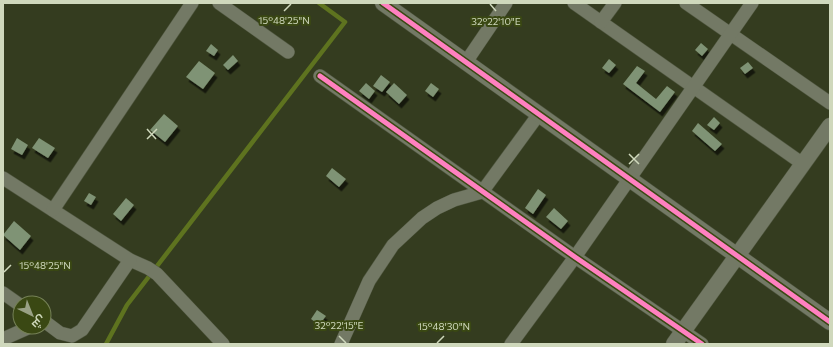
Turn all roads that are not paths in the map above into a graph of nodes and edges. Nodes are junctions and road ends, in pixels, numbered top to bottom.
1 (192, 3) edge
2 (219, 3) edge
3 (383, 3) edge
4 (506, 3) edge
5 (574, 3) edge
6 (615, 3) edge
7 (686, 3) edge
8 (752, 3) edge
9 (601, 22) junction
10 (730, 34) junction
11 (288, 52) dead end
12 (466, 62) junction
13 (320, 76) dead end
14 (693, 86) junction
15 (830, 103) edge
16 (539, 114) junction
17 (830, 126) edge
18 (803, 164) junction
19 (3, 178) edge
20 (629, 179) junction
21 (482, 192) junction
22 (53, 210) junction
23 (738, 256) junction
24 (575, 257) junction
25 (130, 260) junction
26 (3, 292) edge
27 (12, 298) edge
28 (830, 322) edge
29 (52, 328) edge
30 (684, 331) junction
31 (223, 344) edge
32 (341, 344) edge
33 (511, 344) edge
34 (674, 344) edge
35 (702, 344) edge

1 - 22 street
2 - 11 street
3 - 12 street
4 - 12 street
5 - 9 street
6 - 9 street
7 - 10 street
8 - 10 street
9 - 14 street
10 - 14 street
10 - 15 street
12 - 16 street
13 - 21 street
14 - 18 street
14 - 20 street
16 - 20 street
16 - 21 street
17 - 18 street
18 - 23 street
19 - 22 street
20 - 23 street
20 - 24 street
21 - 24 street
21 - 32 street
22 - 25 street
23 - 28 street
23 - 30 street
24 - 30 street
24 - 33 street
25 - 29 street
25 - 31 street
26 - 27 street
30 - 34 street
30 - 35 street

